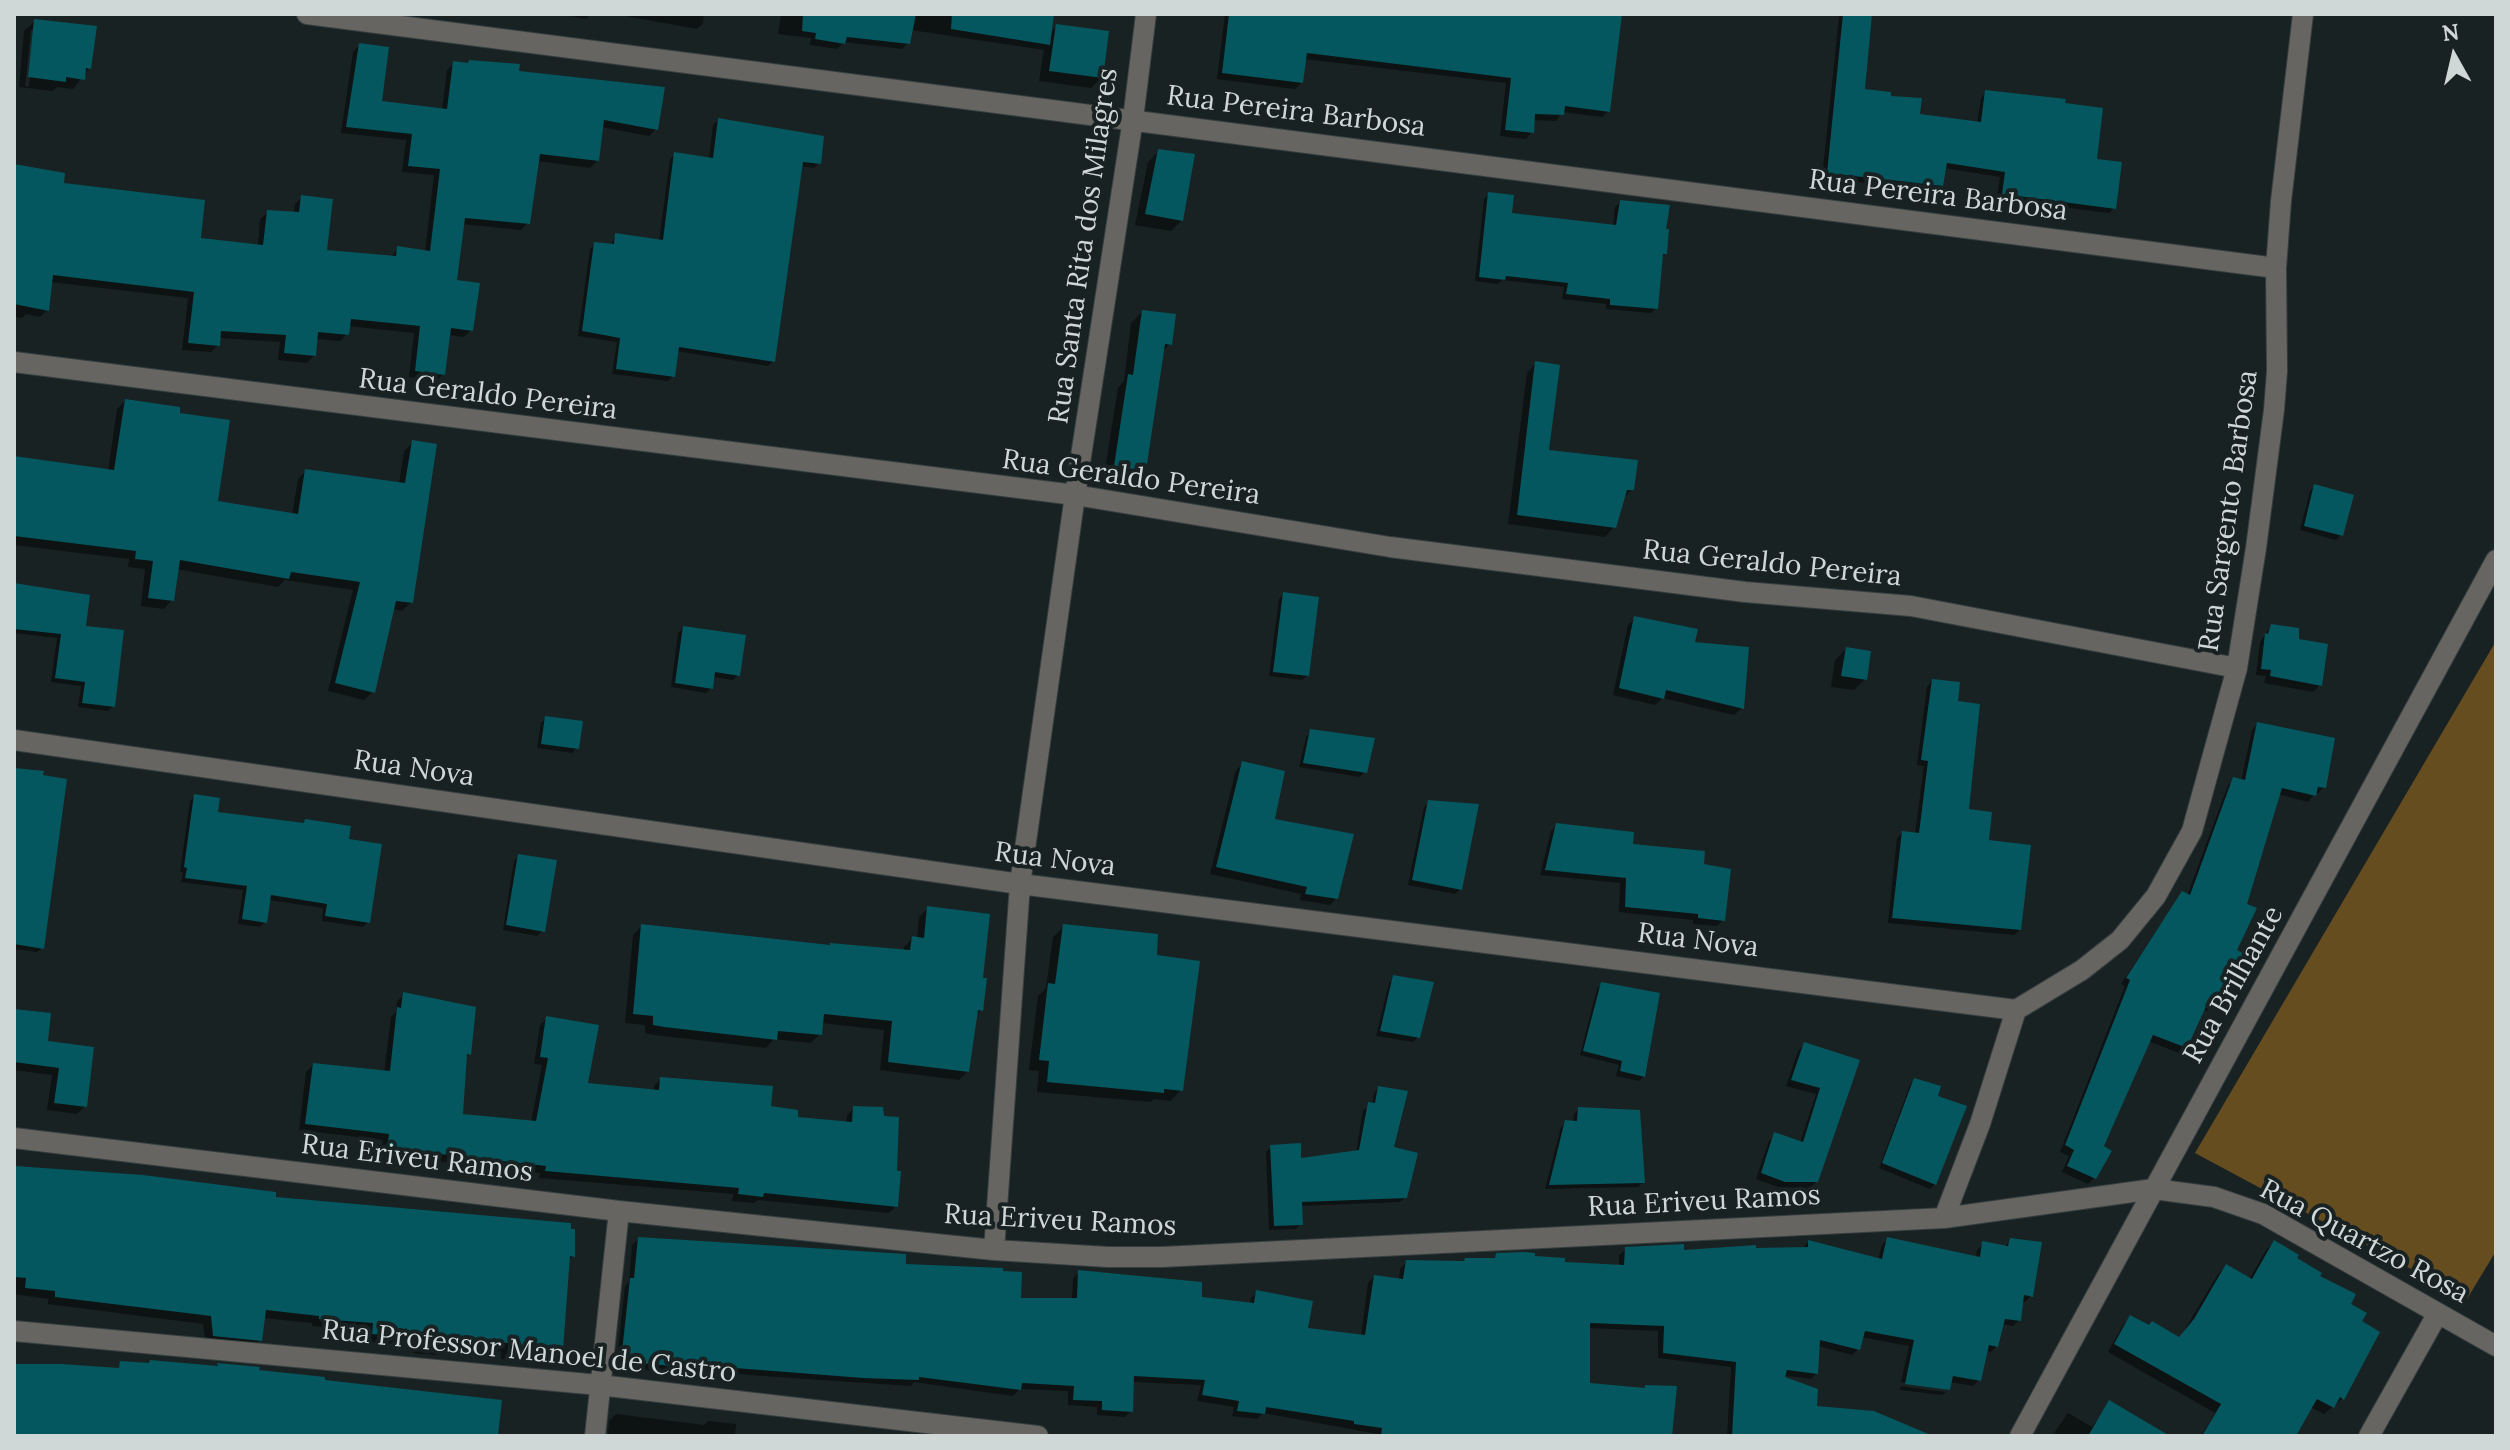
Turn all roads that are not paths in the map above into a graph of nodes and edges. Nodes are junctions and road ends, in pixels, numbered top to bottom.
1 (307, 14) edge
2 (1146, 14) edge
3 (2303, 14) edge
4 (1133, 119) junction
5 (2276, 268) junction
6 (14, 362) edge
7 (1075, 495) junction
8 (2496, 560) edge
9 (2237, 668) junction
10 (14, 740) edge
11 (1020, 884) junction
12 (2016, 1010) junction
13 (14, 1138) edge
14 (2154, 1189) junction
15 (619, 1211) junction
16 (1944, 1218) junction
17 (994, 1250) junction
18 (2438, 1313) junction
19 (14, 1331) edge
20 (2496, 1346) edge
21 (599, 1385) junction
22 (595, 1436) edge
23 (1038, 1436) edge
24 (2020, 1436) edge
25 (2369, 1436) edge

1 - 4 street, Rua Pereira Barbosa
2 - 4 street, Rua Santa Rita dos Milagres
3 - 5 street, Rua Sargento Barbosa
4 - 5 street, Rua Pereira Barbosa
4 - 7 street, Rua Santa Rita dos Milagres
5 - 9 street, Rua Sargento Barbosa
6 - 7 street, Rua Geraldo Pereira
7 - 9 street, Rua Geraldo Pereira
7 - 11 street, Rua Santa Rita dos Milagres
8 - 14 street, Rua Brilhante
9 - 12 street, Rua Sargento Barbosa
10 - 11 street, Rua Nova
11 - 12 street, Rua Nova
11 - 17 street, Rua Santa Rita dos Milagres
12 - 16 street
13 - 15 street, Rua Eriveu Ramos
14 - 16 street, Rua Eriveu Ramos
14 - 18 street, Rua Quartzo Rosa
14 - 24 street, Rua Brilhante
15 - 17 street, Rua Eriveu Ramos
15 - 21 street
16 - 17 street, Rua Eriveu Ramos
18 - 20 street, Rua Quartzo Rosa
18 - 25 street
19 - 21 street, Rua Professor Manoel de Castro
21 - 22 street
21 - 23 street, Rua Professor Manoel de Castro

